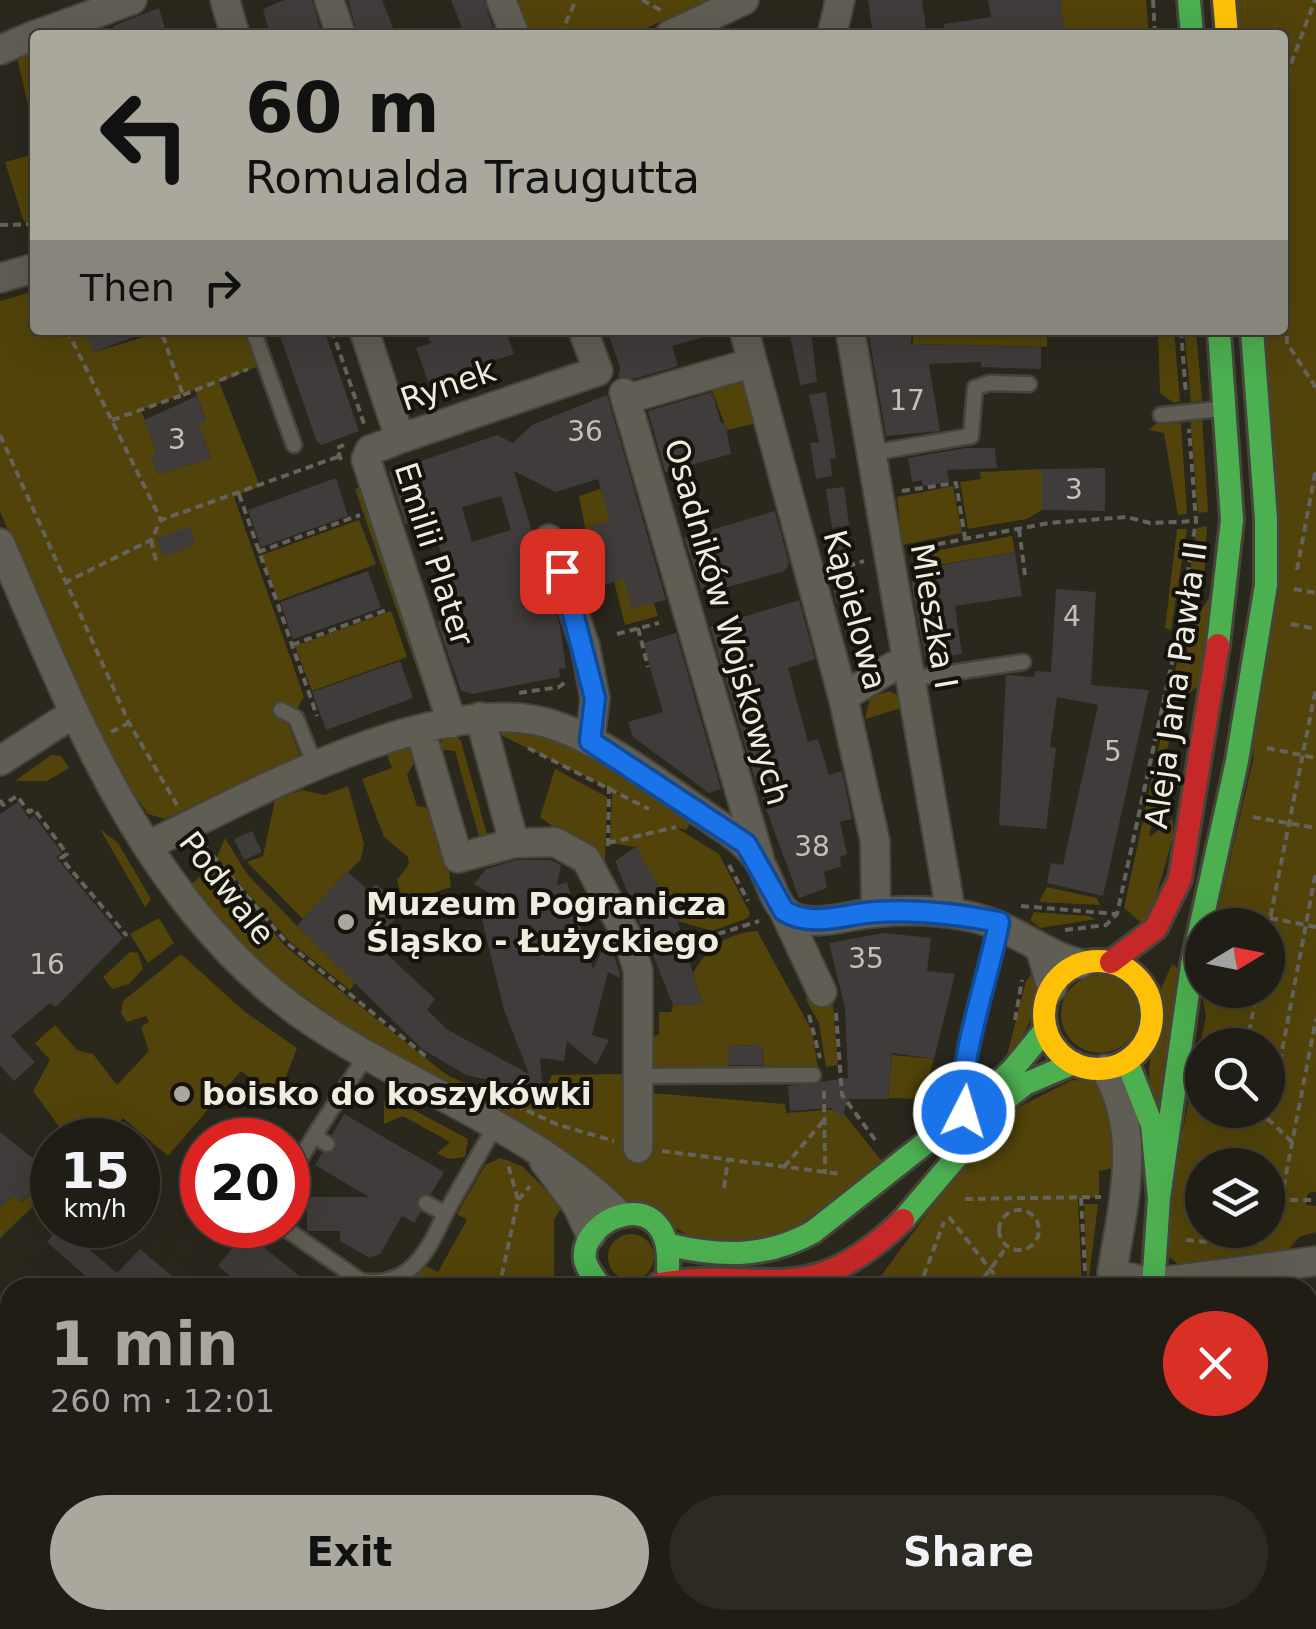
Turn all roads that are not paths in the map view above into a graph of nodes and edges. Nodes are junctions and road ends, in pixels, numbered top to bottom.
1 (225, 0) edge
2 (328, 0) edge
3 (502, 0) edge
4 (744, 0) edge
5 (840, 0) edge
6 (1190, 0) edge
7 (1224, 0) edge
8 (109, 11) edge
9 (51, 30) edge
10 (234, 30) edge
11 (339, 30) edge
12 (512, 30) edge
13 (681, 30) edge
14 (833, 30) edge
15 (1192, 30) edge
16 (1226, 30) edge
17 (30, 38) edge
18 (0, 50) edge
19 (30, 269) edge
20 (0, 278) edge
21 (254, 335) edge
22 (366, 335) edge
23 (586, 335) edge
24 (745, 335) edge
25 (851, 335) edge
26 (1219, 335) edge
27 (1252, 335) edge
28 (751, 363) junction
29 (1029, 384) dead end
30 (1226, 408) junction
31 (1161, 415) dead end
32 (395, 433) junction
33 (294, 445) dead end
34 (870, 453) junction
35 (549, 538) dead end
36 (0, 543) edge
37 (1023, 662) dead end
38 (907, 671) junction
39 (843, 697) junction
40 (282, 710) dead end
41 (74, 713) junction
42 (480, 716) junction
43 (452, 723) junction
44 (420, 732) junction
45 (590, 741) junction
46 (313, 760) junction
47 (0, 761) edge
48 (514, 843) junction
49 (149, 846) junction
50 (760, 863) junction
51 (1214, 874) junction
52 (784, 911) junction
53 (876, 912) junction
54 (951, 913) junction
55 (1004, 914) junction
56 (1040, 948) junction
57 (1111, 962) junction
58 (1080, 964) junction
59 (1143, 985) junction
60 (1052, 988) junction
61 (815, 1002) road end
62 (1046, 1029) junction
63 (366, 1056) junction
64 (1074, 1062) junction
65 (1116, 1065) junction
66 (638, 1076) junction
67 (820, 1076) road end
68 (964, 1112) junction
69 (494, 1128) junction
70 (638, 1148) road end
71 (310, 1153) edge
72 (532, 1163) junction
73 (1158, 1198) junction
74 (426, 1203) dead end
75 (848, 1205) junction
76 (445, 1214) junction
77 (618, 1214) junction
78 (591, 1235) junction
79 (670, 1244) junction
80 (310, 1245) edge
81 (851, 1260) junction
82 (1316, 1261) edge
83 (358, 1278) edge
84 (387, 1278) edge
85 (593, 1278) edge
86 (662, 1278) edge
87 (816, 1278) edge
88 (852, 1278) edge
89 (1129, 1278) edge
90 (1152, 1278) edge
91 (1200, 1278) edge

1 - 10 street
2 - 11 street
3 - 12 street
4 - 13 street
5 - 14 street
6 - 15 street
7 - 16 street
8 - 9 street
17 - 18 street
19 - 20 street
21 - 33 lane
22 - 32 street, Rynek
23 - 32 street, Rynek
24 - 28 street, Kąpielowa
25 - 34 street, Mieszka I
26 - 30 street, Aleja Jana Pawła II
27 - 51 street, Aleja Jana Pawła II
28 - 39 street, Kąpielowa
28 - 50 street, Osadników Wojskowych
29 - 34 lane
30 - 31 lane
30 - 57 street, Aleja Jana Pawła II
32 - 43 street, Emilii Plater
34 - 38 street, Mieszka I
35 - 45 street
36 - 41 street, Podwale
37 - 38 lane
38 - 39 street
38 - 54 street, Mieszka I
39 - 53 street, Kąpielowa
40 - 46 lane
41 - 47 street
41 - 49 street, Podwale
42 - 43 street
42 - 45 street
42 - 48 street
43 - 44 street
44 - 46 street
44 - 48 street
45 - 50 street
46 - 49 street
48 - 66 street
49 - 63 street, Podwale
50 - 52 street
51 - 59 street, Aleja Jana Pawła II
51 - 73 street, Aleja Jana Pawła II
52 - 53 street
52 - 61 street
53 - 54 street
54 - 55 street
55 - 56 street
55 - 68 lane
56 - 58 street
56 - 60 street
57 - 58 street
57 - 59 street
58 - 60 street
59 - 65 street
60 - 62 street
62 - 64 street
62 - 68 street
63 - 69 street, Podwale
63 - 71 lane
64 - 65 street
64 - 81 street
65 - 73 street
65 - 89 street
66 - 67 lane
66 - 70 street
68 - 75 street
69 - 72 street, Podwale
69 - 76 lane
72 - 77 street, Podwale
72 - 78 street, Podwale
73 - 90 street
74 - 76 lane
75 - 79 street
75 - 81 street
76 - 84 lane
77 - 78 street
77 - 79 street
78 - 85 street
79 - 86 street
80 - 83 lane
81 - 87 street
81 - 88 street
82 - 91 street

